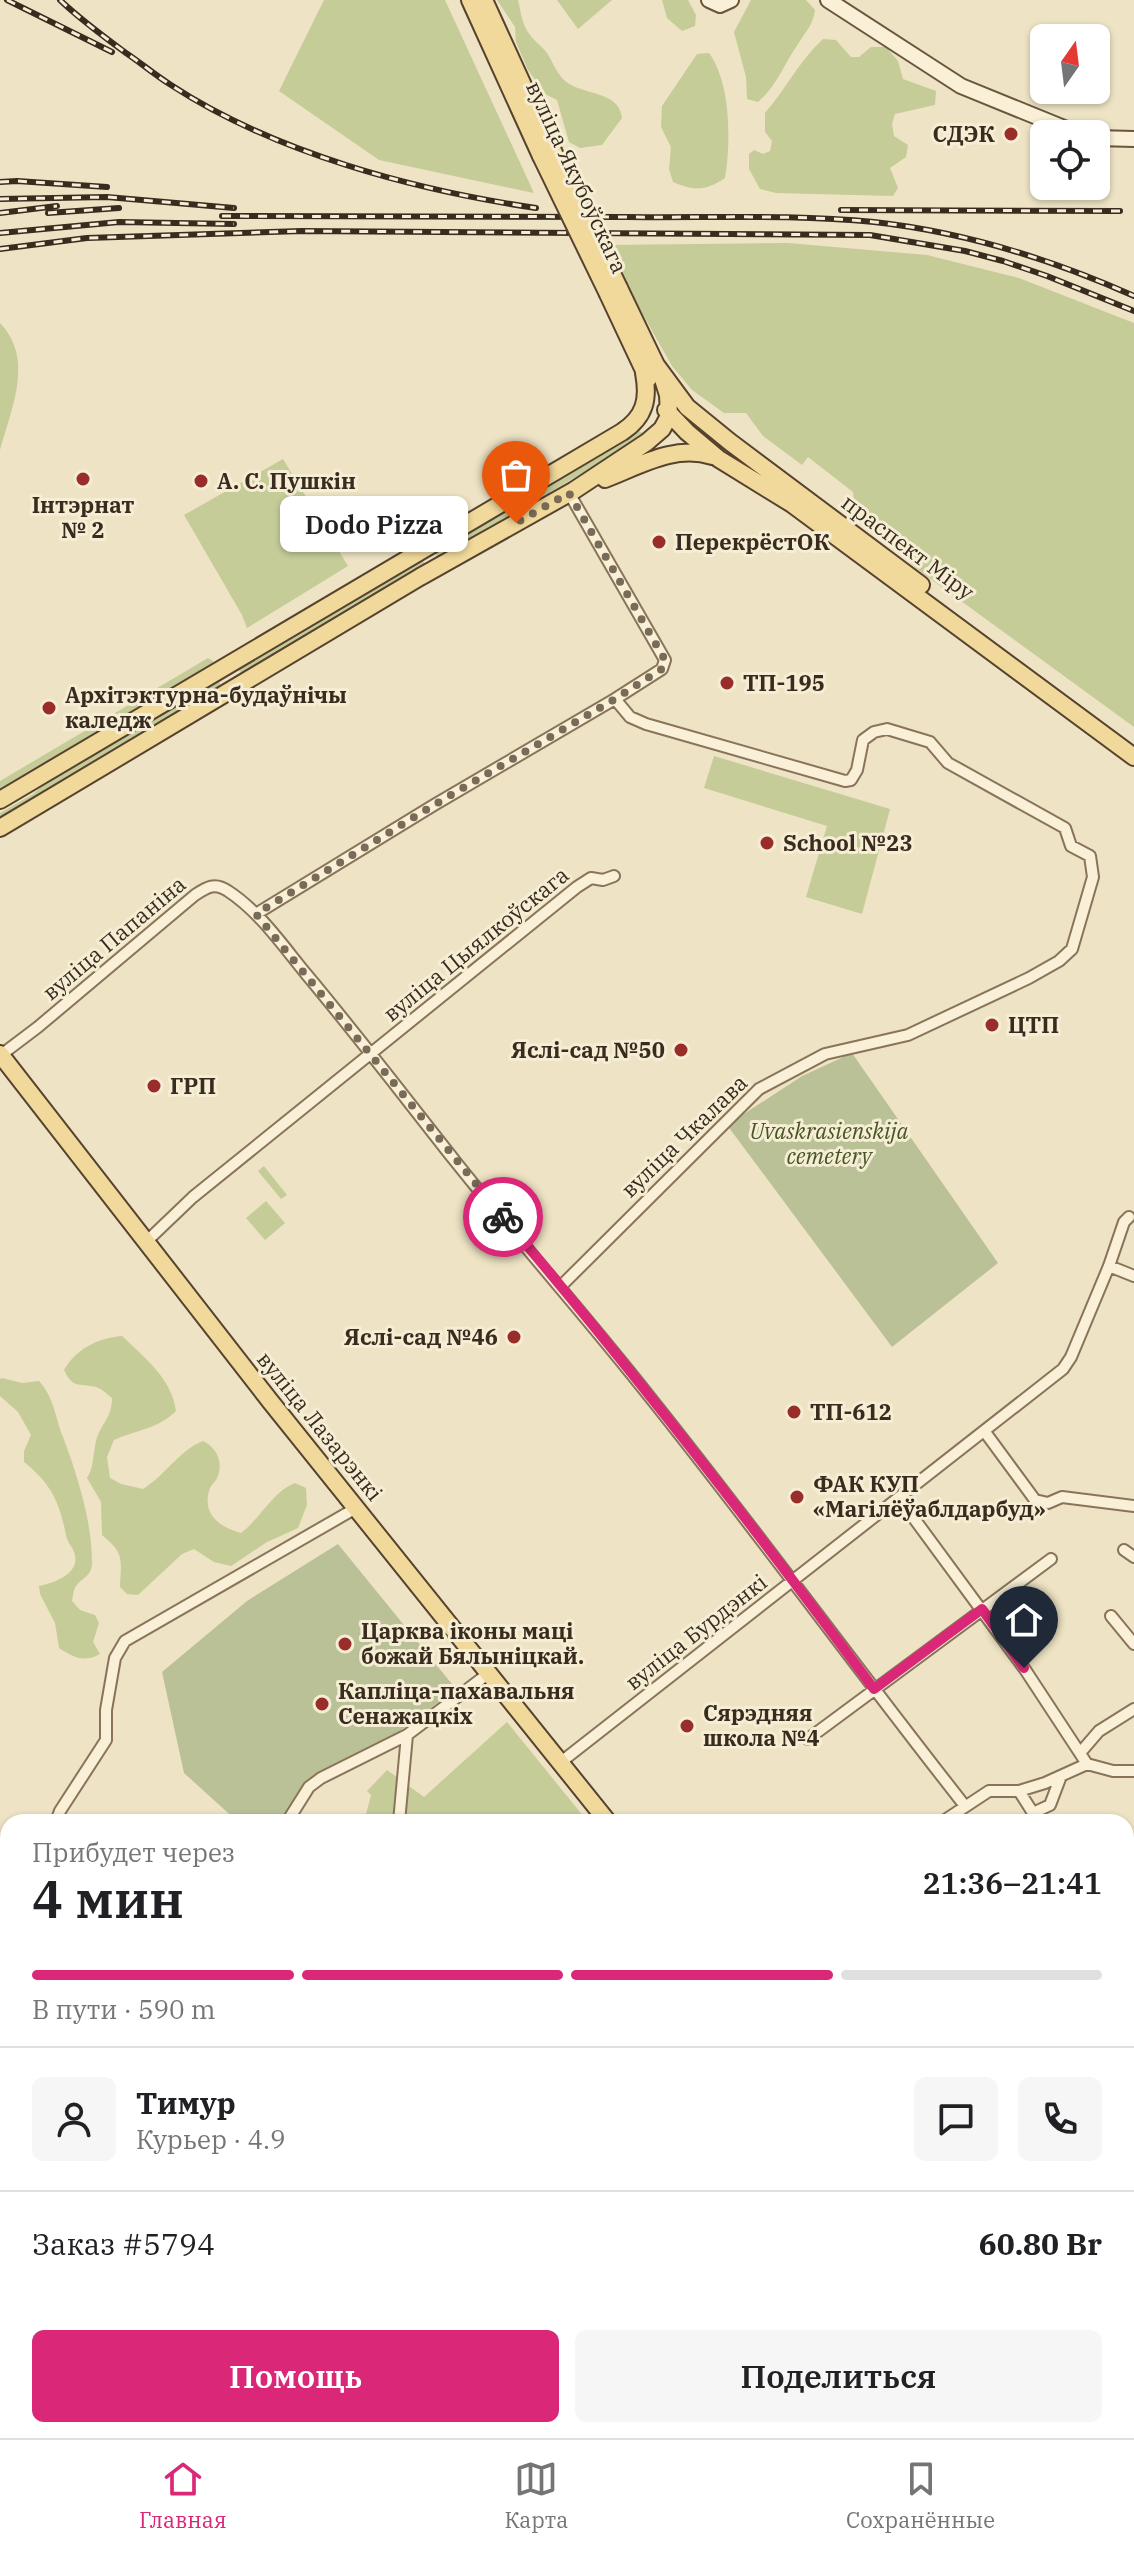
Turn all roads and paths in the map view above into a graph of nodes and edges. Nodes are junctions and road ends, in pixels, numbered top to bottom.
1 (470, 0) edge
2 (484, 0) edge
3 (709, 0) edge
4 (731, 0) edge
5 (828, 0) edge
6 (1045, 120) edge
7 (1110, 138) edge
8 (1134, 139) edge
9 (547, 154) junction
10 (654, 371) junction
11 (669, 416) junction
12 (632, 425) junction
13 (647, 442) junction
14 (730, 442) junction
15 (719, 459) junction
16 (571, 492) junction
17 (615, 699) junction
18 (1134, 744) edge
19 (1134, 757) edge
20 (0, 800) edge
21 (0, 828) edge
22 (614, 876) dead end
23 (256, 914) junction
24 (372, 1054) junction
25 (0, 1055) edge
26 (1129, 1217) dead end
27 (147, 1241) junction
28 (1109, 1266) junction
29 (1134, 1276) edge
30 (561, 1286) junction
31 (985, 1432) junction
32 (899, 1498) junction
33 (1134, 1506) edge
34 (356, 1508) junction
35 (1124, 1550) dead end
36 (1134, 1557) edge
37 (1051, 1559) dead end
38 (795, 1581) junction
39 (982, 1609) junction
40 (1111, 1616) dead end
41 (1134, 1644) edge
42 (489, 1673) junction
43 (874, 1689) junction
44 (1134, 1709) edge
45 (407, 1735) junction
46 (808, 1739) dead end
47 (1080, 1753) junction
48 (561, 1762) junction
49 (1087, 1764) junction
50 (1134, 1771) edge
51 (1061, 1776) junction
52 (1019, 1791) junction
53 (965, 1806) junction
54 (59, 1814) edge
55 (292, 1814) edge
56 (400, 1814) edge
57 (602, 1814) edge
58 (954, 1814) edge
59 (1030, 1814) edge
60 (1038, 1814) edge

1 - 9 main road, вуліца Якубоўскага
2 - 9 main road, вуліца Якубоўскага
3 - 4 street
5 - 6 street
7 - 8 street
9 - 10 main road, вуліца Якубоўскага, bridge
10 - 11 main road, праспект Міру
10 - 12 main road
10 - 14 main road, праспект Міру
11 - 12 main road
11 - 13 main road
11 - 14 main road
11 - 15 main road, праспект Міру
12 - 13 main road
12 - 20 main road
13 - 16 main road
14 - 18 main road, праспект Міру
15 - 16 main road
15 - 19 main road, праспект Міру
16 - 17 street
16 - 21 main road
17 - 23 street
17 - 30 street, вуліца Чкалава
22 - 24 street, вуліца Цыялкоўскага
23 - 24 street, вуліца Папаніна
23 - 25 street, вуліца Папаніна
24 - 27 street, вуліца Цыялкоўскага
24 - 30 street, вуліца Папаніна
25 - 27 main road, вуліца Лазарэнкі
26 - 28 street, вуліца Бурдэнкі
27 - 34 main road, вуліца Лазарэнкі
28 - 29 street
28 - 31 street, вуліца Бурдэнкі
30 - 38 street, вуліца Папаніна
31 - 32 street, вуліца Бурдэнкі
31 - 33 street
32 - 38 street, вуліца Бурдэнкі
32 - 39 street
34 - 42 main road, вуліца Лазарэнкі
34 - 54 street
35 - 36 street
37 - 39 street
38 - 43 street, вуліца Папаніна
38 - 48 street, вуліца Бурдэнкі
39 - 43 street
39 - 47 street
40 - 41 street
42 - 45 street
42 - 48 main road, вуліца Лазарэнкі
43 - 46 street
43 - 53 street, вуліца Папаніна
44 - 47 street
45 - 55 street
45 - 56 street
47 - 49 street
48 - 57 main road, вуліца Лазарэнкі
49 - 50 street
49 - 51 street
51 - 52 street
51 - 60 street
52 - 53 street
52 - 59 street
53 - 58 street

